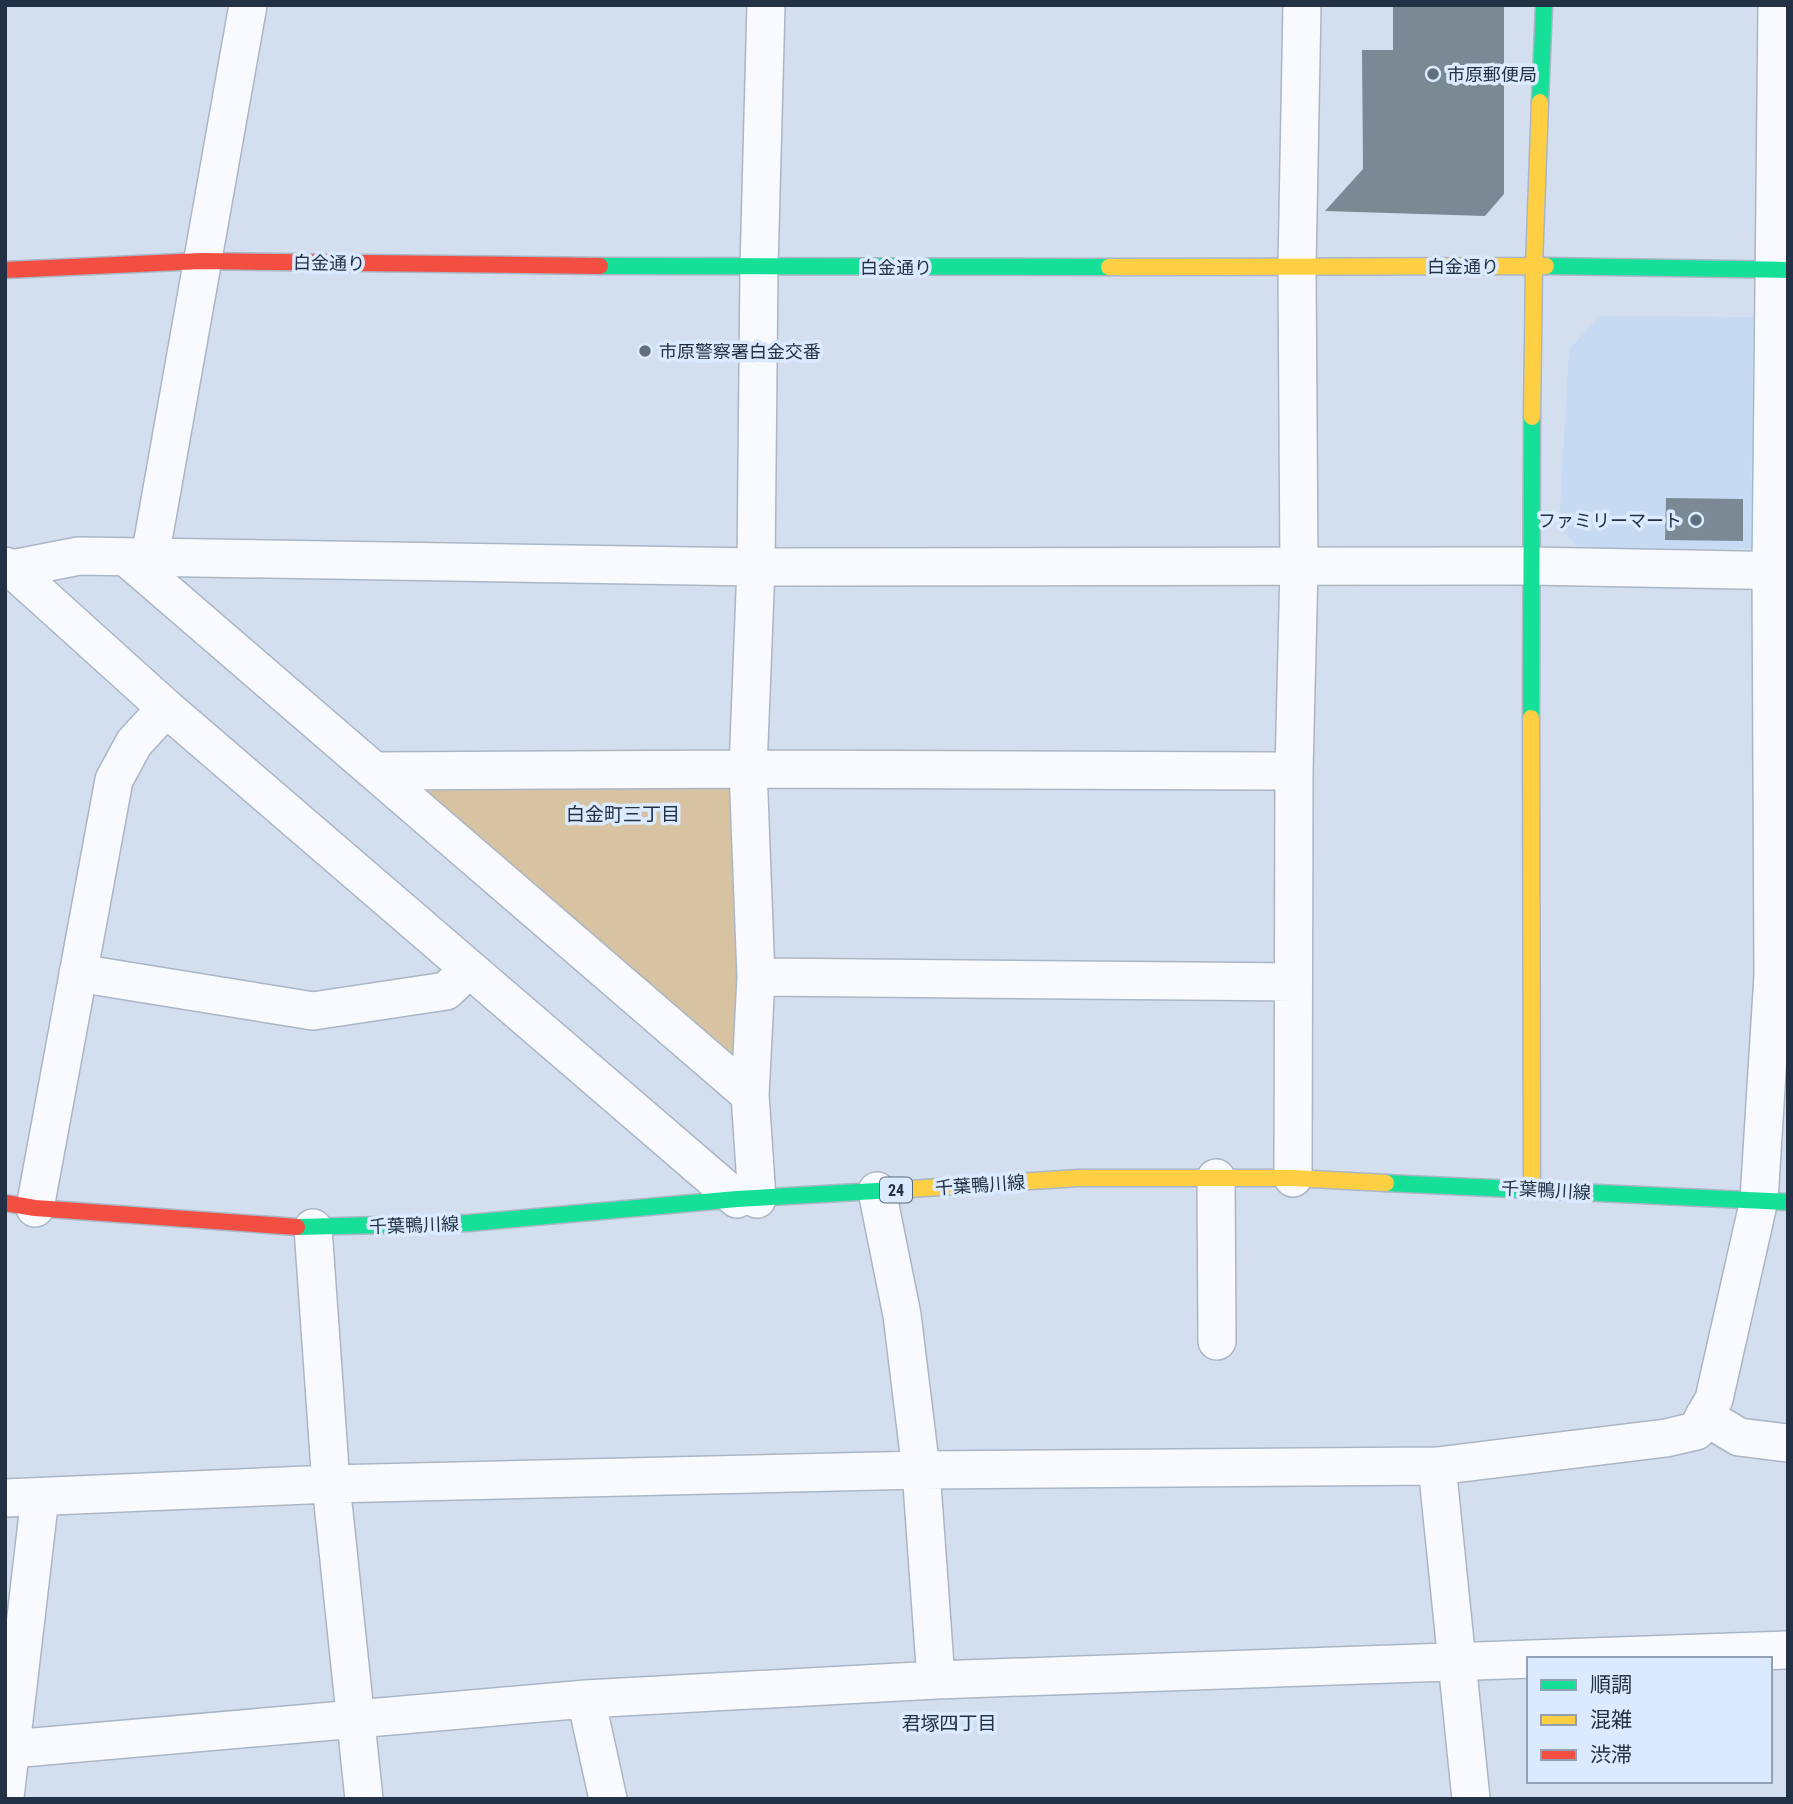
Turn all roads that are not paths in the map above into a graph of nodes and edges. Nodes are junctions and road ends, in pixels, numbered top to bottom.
1 (248, 5) edge
2 (765, 5) edge
3 (1302, 5) edge
4 (1544, 5) edge
5 (1777, 5) edge
6 (202, 261) junction
7 (1534, 266) junction
8 (1297, 267) junction
9 (759, 268) junction
10 (5, 270) edge
11 (1781, 270) edge
12 (138, 557) junction
13 (1531, 566) junction
14 (756, 567) junction
15 (1298, 567) junction
16 (9, 568) edge
17 (1779, 571) edge
18 (166, 708) junction
19 (748, 769) junction
20 (377, 771) junction
21 (1294, 771) junction
22 (1779, 786) edge
23 (469, 970) junction
24 (78, 973) junction
25 (1780, 975) edge
26 (756, 978) junction
27 (1293, 982) junction
28 (750, 1095) junction
29 (1216, 1178) junction
30 (1293, 1178) junction
31 (1532, 1189) junction
32 (877, 1191) junction
33 (747, 1199) junction
34 (1773, 1201) edge
35 (20, 1205) edge
36 (313, 1228) junction
37 (1217, 1340) dead end
38 (1704, 1416) junction
39 (1788, 1443) edge
40 (1437, 1466) junction
41 (921, 1470) junction
42 (331, 1483) junction
43 (22, 1497) edge
44 (1788, 1650) edge
45 (1557, 1657) edge
46 (1527, 1658) edge
47 (1458, 1660) junction
48 (936, 1680) junction
49 (586, 1699) junction
50 (357, 1721) junction
51 (11, 1749) junction
52 (5, 1797) edge
53 (364, 1799) edge
54 (608, 1799) edge
55 (1471, 1799) edge

1 - 6 street
2 - 9 street
3 - 8 street
4 - 7 street
5 - 11 street
6 - 9 street, 白金通り
6 - 10 street, 白金通り
6 - 12 street
7 - 8 street, 白金通り
7 - 11 street, 白金通り
7 - 13 street
8 - 9 street, 白金通り
8 - 15 street
9 - 14 street
11 - 17 street
12 - 14 street
12 - 16 street
12 - 20 street
13 - 15 street
13 - 17 street
13 - 31 street
14 - 15 street
14 - 19 street
15 - 21 street
16 - 18 street
17 - 22 street
18 - 23 street
18 - 24 street
19 - 20 street
19 - 21 street
19 - 26 street
20 - 28 street
21 - 27 street
22 - 25 street
23 - 24 street
23 - 33 street
24 - 35 street
25 - 34 street
26 - 27 street
26 - 28 street
27 - 30 street
28 - 33 street
29 - 30 street, 千葉鴨川線 / 24
29 - 32 street, 千葉鴨川線 / 24
29 - 37 street
30 - 31 street, 千葉鴨川線 / 24
31 - 34 street, 千葉鴨川線 / 24
32 - 33 street, 千葉鴨川線 / 24
32 - 41 street
33 - 36 street, 千葉鴨川線 / 24
34 - 38 street
35 - 36 street, 千葉鴨川線 / 24
36 - 42 street
38 - 39 street
38 - 40 street
40 - 41 street
40 - 47 street
41 - 42 street
41 - 48 street
42 - 43 street
42 - 50 street
43 - 51 street
44 - 45 street
46 - 47 street
47 - 48 street
47 - 55 street
48 - 49 street
49 - 50 street
49 - 54 street
50 - 51 street
50 - 53 street
51 - 52 street

